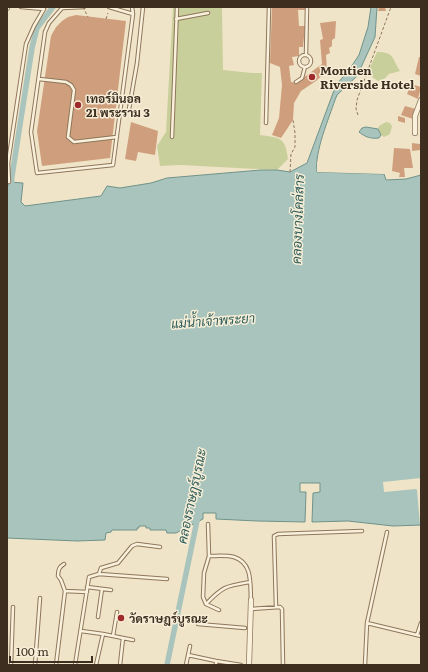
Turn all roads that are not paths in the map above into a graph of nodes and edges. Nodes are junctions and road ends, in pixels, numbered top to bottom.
1 (21, 7) edge
2 (83, 7) edge
3 (109, 7) edge
4 (131, 7) edge
5 (143, 7) edge
6 (177, 7) edge
7 (268, 7) edge
8 (307, 7) edge
9 (63, 8) edge
10 (208, 13) dead end
11 (133, 14) junction
12 (176, 19) junction
13 (306, 55) junction
14 (305, 67) junction
15 (38, 79) junction
16 (296, 82) dead end
17 (421, 100) edge
18 (129, 109) dead end
19 (266, 123) dead end
20 (415, 133) dead end
21 (117, 137) junction
22 (172, 137) dead end
23 (7, 180) edge
24 (208, 524) dead end
25 (362, 532) dead end
26 (388, 532) dead end
27 (160, 547) dead end
28 (209, 556) junction
29 (64, 564) dead end
30 (99, 574) junction
31 (167, 579) dead end
32 (250, 582) junction
33 (87, 587) junction
34 (102, 589) junction
35 (111, 590) dead end
36 (65, 591) junction
37 (86, 592) junction
38 (40, 598) dead end
39 (251, 600) joint
40 (206, 604) junction
41 (13, 607) dead end
42 (276, 607) junction
43 (251, 609) junction
44 (219, 610) dead end
45 (117, 612) dead end
46 (98, 617) dead end
47 (367, 623) junction
48 (421, 623) edge
49 (198, 624) dead end
50 (248, 628) junction
51 (81, 631) junction
52 (103, 634) junction
53 (417, 635) junction
54 (113, 636) junction
55 (421, 636) edge
56 (123, 638) junction
57 (133, 640) dead end
58 (190, 646) dead end
59 (188, 655) junction
60 (216, 661) junction
61 (11, 665) edge
62 (35, 665) edge
63 (56, 665) edge
64 (75, 665) edge
65 (96, 665) edge
66 (120, 665) edge
67 (186, 665) edge
68 (216, 665) edge
69 (241, 665) edge
70 (249, 665) edge
71 (283, 665) edge
72 (365, 665) edge

1 - 23 lane
2 - 9 lane
3 - 11 lane
4 - 11 lane
5 - 18 lane
6 - 12 lane
7 - 19 lane
8 - 13 lane
9 - 15 lane
10 - 12 lane
11 - 21 lane
12 - 22 lane
13 - 14 lane
13 - 14 lane
14 - 16 lane
15 - 21 lane
15 - 21 lane
17 - 20 street
24 - 28 lane
25 - 42 lane
26 - 47 lane
27 - 30 lane
28 - 32 lane
28 - 40 lane
29 - 36 lane
30 - 31 lane
30 - 33 lane
32 - 39 lane
32 - 40 lane
33 - 34 lane
33 - 37 lane
34 - 35 lane
34 - 46 lane
36 - 37 lane
36 - 63 lane
37 - 51 lane
38 - 62 lane
39 - 43 street
40 - 44 lane
41 - 61 lane
42 - 43 lane
42 - 71 lane
43 - 50 street
45 - 54 lane
47 - 53 lane
47 - 72 lane
48 - 53 lane
49 - 50 lane
50 - 70 street
51 - 52 lane
51 - 64 lane
52 - 54 lane
52 - 65 lane
53 - 55 lane
54 - 56 lane
56 - 57 lane
56 - 66 lane
58 - 59 lane
59 - 60 lane
59 - 67 lane
60 - 68 lane
60 - 69 lane

